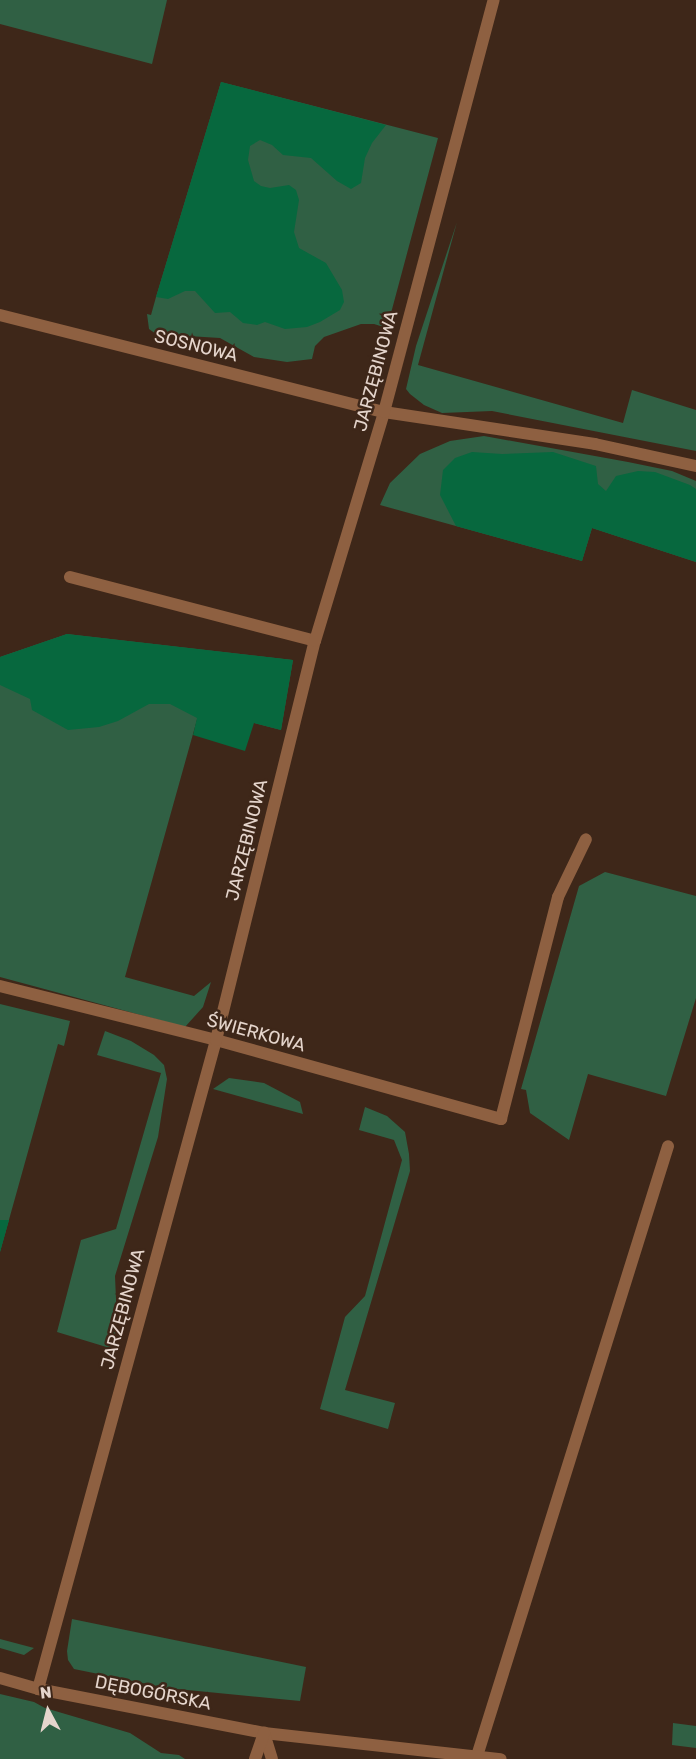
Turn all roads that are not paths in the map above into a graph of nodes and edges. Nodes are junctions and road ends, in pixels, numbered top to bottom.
1 (494, 0) edge
2 (0, 315) edge
3 (384, 412) junction
4 (696, 466) edge
5 (70, 577) dead end
6 (315, 641) junction
7 (586, 839) dead end
8 (0, 986) edge
9 (216, 1040) junction
10 (668, 1146) dead end
11 (0, 1678) edge
12 (38, 1689) junction
13 (264, 1733) junction
14 (477, 1756) junction
15 (255, 1759) edge
16 (272, 1759) edge
17 (501, 1759) edge

1 - 3 street, JARZĘBINOWA
2 - 3 street, SOSNOWA
3 - 4 street, SOSNOWA
3 - 6 street, JARZĘBINOWA
5 - 6 street
6 - 9 street, JARZĘBINOWA
7 - 9 street, ŚWIERKOWA
8 - 9 street, ŚWIERKOWA
9 - 12 street, JARZĘBINOWA
10 - 14 street
11 - 12 street, DĘBOGÓRSKA
12 - 13 street, DĘBOGÓRSKA
13 - 14 street, DĘBOGÓRSKA
13 - 15 street
13 - 16 street
14 - 17 street, DĘBOGÓRSKA

